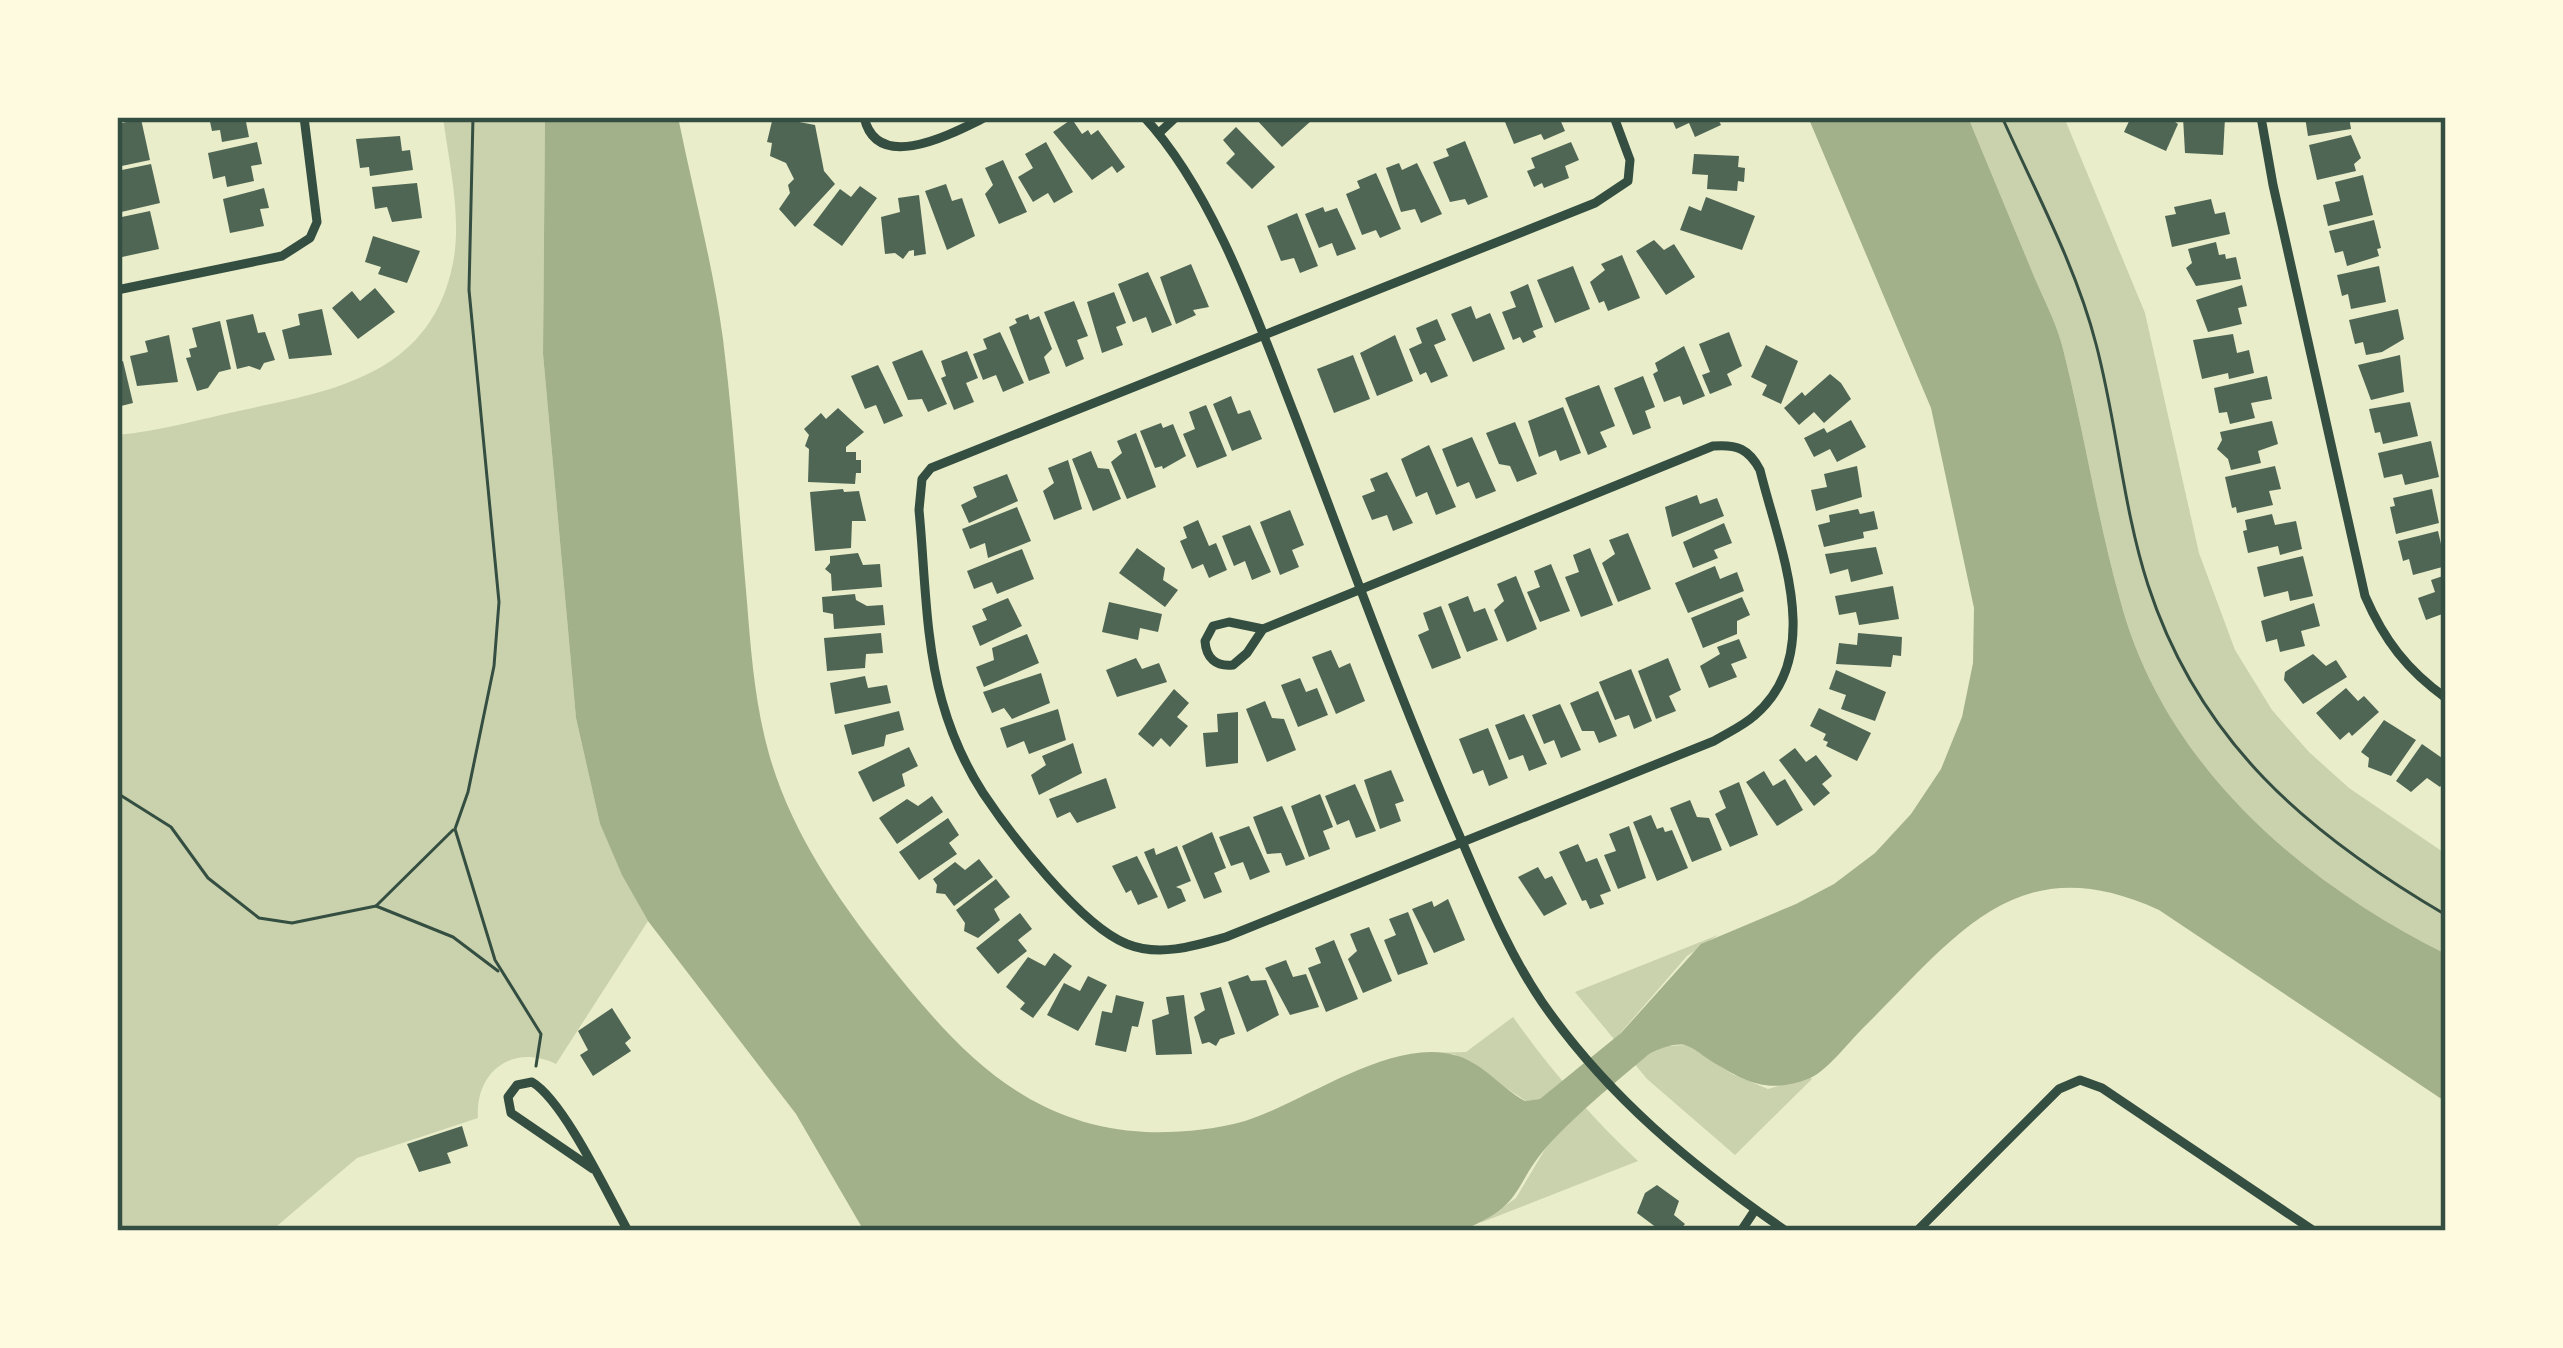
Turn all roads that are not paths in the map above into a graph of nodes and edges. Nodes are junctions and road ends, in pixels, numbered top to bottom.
1 (304, 117) edge
2 (864, 117) edge
3 (986, 117) edge
4 (1144, 117) edge
5 (1176, 117) edge
6 (1614, 117) edge
7 (2261, 117) edge
8 (1159, 133) junction
9 (117, 290) edge
10 (1262, 332) junction
11 (1360, 587) junction
12 (1263, 629) junction
13 (2446, 698) edge
14 (1462, 839) junction
15 (592, 1169) junction
16 (1755, 1210) junction
17 (628, 1231) edge
18 (1741, 1231) edge
19 (1786, 1231) edge
20 (1917, 1231) edge
21 (2314, 1231) edge

1 - 9 street
2 - 3 street
4 - 8 street
5 - 8 street
6 - 10 street
7 - 13 street
8 - 10 street
10 - 11 street
10 - 14 street
11 - 12 street
11 - 14 street
11 - 14 street
12 - 12 street
14 - 16 street
15 - 15 street
15 - 17 street
16 - 18 street
16 - 19 street
20 - 21 street

